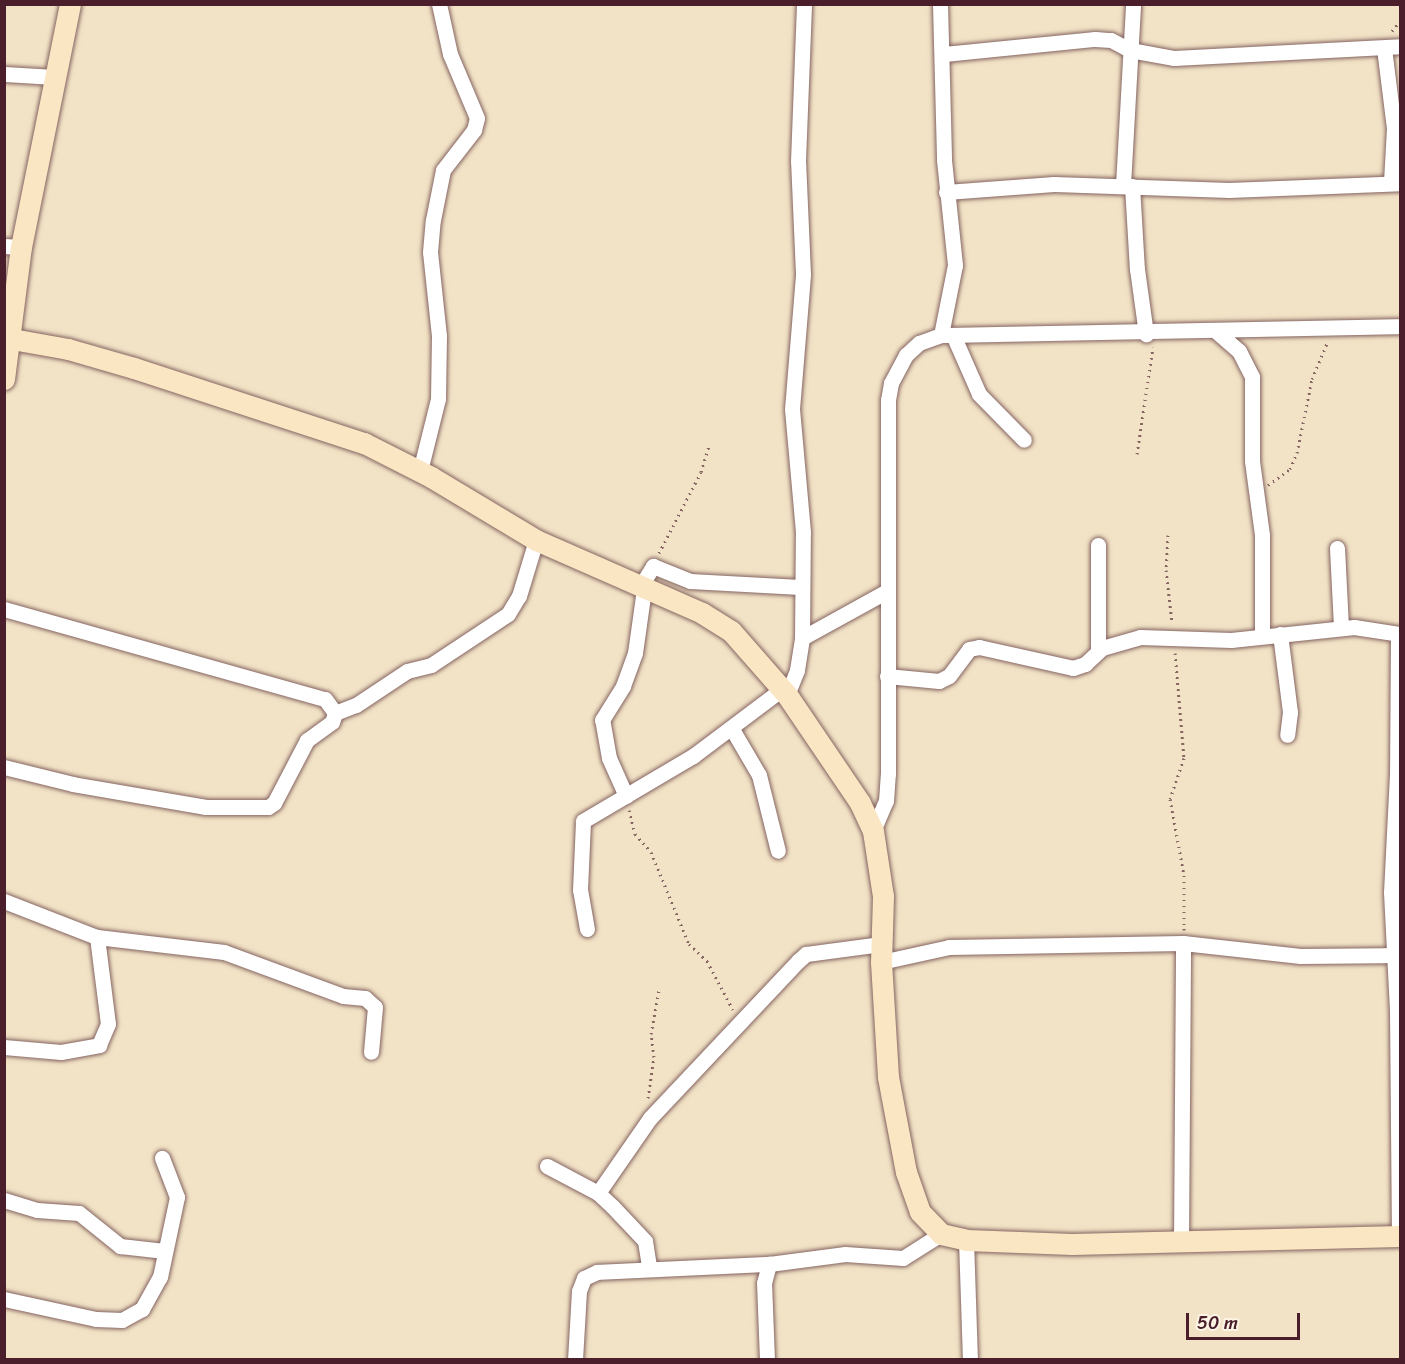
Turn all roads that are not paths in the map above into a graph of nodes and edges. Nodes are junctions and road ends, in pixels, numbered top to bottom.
1 (70, 4) edge
2 (804, 4) edge
3 (940, 4) edge
4 (1133, 4) edge
5 (437, 5) edge
6 (1401, 46) edge
7 (1384, 48) junction
8 (1130, 50) junction
9 (944, 54) junction
10 (4, 74) edge
11 (55, 77) junction
12 (1396, 183) edge
13 (1127, 185) junction
14 (946, 192) junction
15 (13, 247) edge
16 (1401, 326) edge
17 (1217, 332) junction
18 (1150, 334) junction
19 (946, 335) junction
20 (12, 339) junction
21 (4, 380) edge
22 (1024, 440) dead end
23 (420, 471) junction
24 (536, 540) junction
25 (1098, 545) dead end
26 (1337, 548) dead end
27 (800, 587) junction
28 (642, 588) junction
29 (886, 591) junction
30 (4, 609) edge
31 (1341, 628) junction
32 (1280, 634) junction
33 (1399, 634) edge
34 (1262, 636) junction
35 (802, 638) junction
36 (1098, 651) junction
37 (887, 676) junction
38 (785, 692) junction
39 (335, 713) junction
40 (732, 729) junction
41 (1287, 735) dead end
42 (4, 767) edge
43 (624, 797) junction
44 (873, 831) junction
45 (778, 851) dead end
46 (4, 901) edge
47 (587, 929) dead end
48 (98, 937) junction
49 (1186, 944) junction
50 (881, 953) junction
51 (1393, 955) junction
52 (4, 1047) edge
53 (371, 1052) dead end
54 (162, 1158) dead end
55 (547, 1166) dead end
56 (598, 1193) junction
57 (4, 1200) edge
58 (941, 1234) junction
59 (1400, 1237) edge
60 (966, 1240) junction
61 (1181, 1243) junction
62 (165, 1251) junction
63 (769, 1264) junction
64 (649, 1267) junction
65 (4, 1299) edge
66 (575, 1359) edge
67 (767, 1359) edge
68 (970, 1359) edge

1 - 11 street
2 - 27 street
3 - 9 street
4 - 8 street
5 - 23 street
6 - 7 street
7 - 8 street
7 - 12 street
8 - 9 street
8 - 13 street
9 - 14 street
10 - 11 street
11 - 15 street
12 - 13 street
13 - 14 street
13 - 18 street
14 - 19 street
15 - 20 street
16 - 17 street
17 - 18 street
17 - 34 street
18 - 19 street
19 - 22 street
19 - 29 street
20 - 21 street
20 - 23 street
23 - 24 street
24 - 28 street
24 - 39 street
25 - 36 street
26 - 31 street
27 - 28 street
27 - 35 street
28 - 38 street
28 - 43 street
29 - 35 street
29 - 37 street
30 - 39 street
31 - 32 street
31 - 33 street
32 - 34 street
32 - 41 street
33 - 51 street
34 - 36 street
35 - 38 street
36 - 37 street
37 - 44 street
38 - 40 street
38 - 44 street
39 - 42 street
40 - 43 street
40 - 45 street
43 - 47 street
44 - 50 street
46 - 48 street
48 - 52 street
48 - 53 street
49 - 50 street
49 - 51 street
49 - 61 street
50 - 56 street
50 - 58 street
51 - 59 street
54 - 62 street
55 - 56 street
56 - 64 street
57 - 62 street
58 - 60 street
58 - 63 street
59 - 61 street
60 - 61 street
60 - 68 street
62 - 65 street
63 - 64 street
63 - 67 street
64 - 66 street

